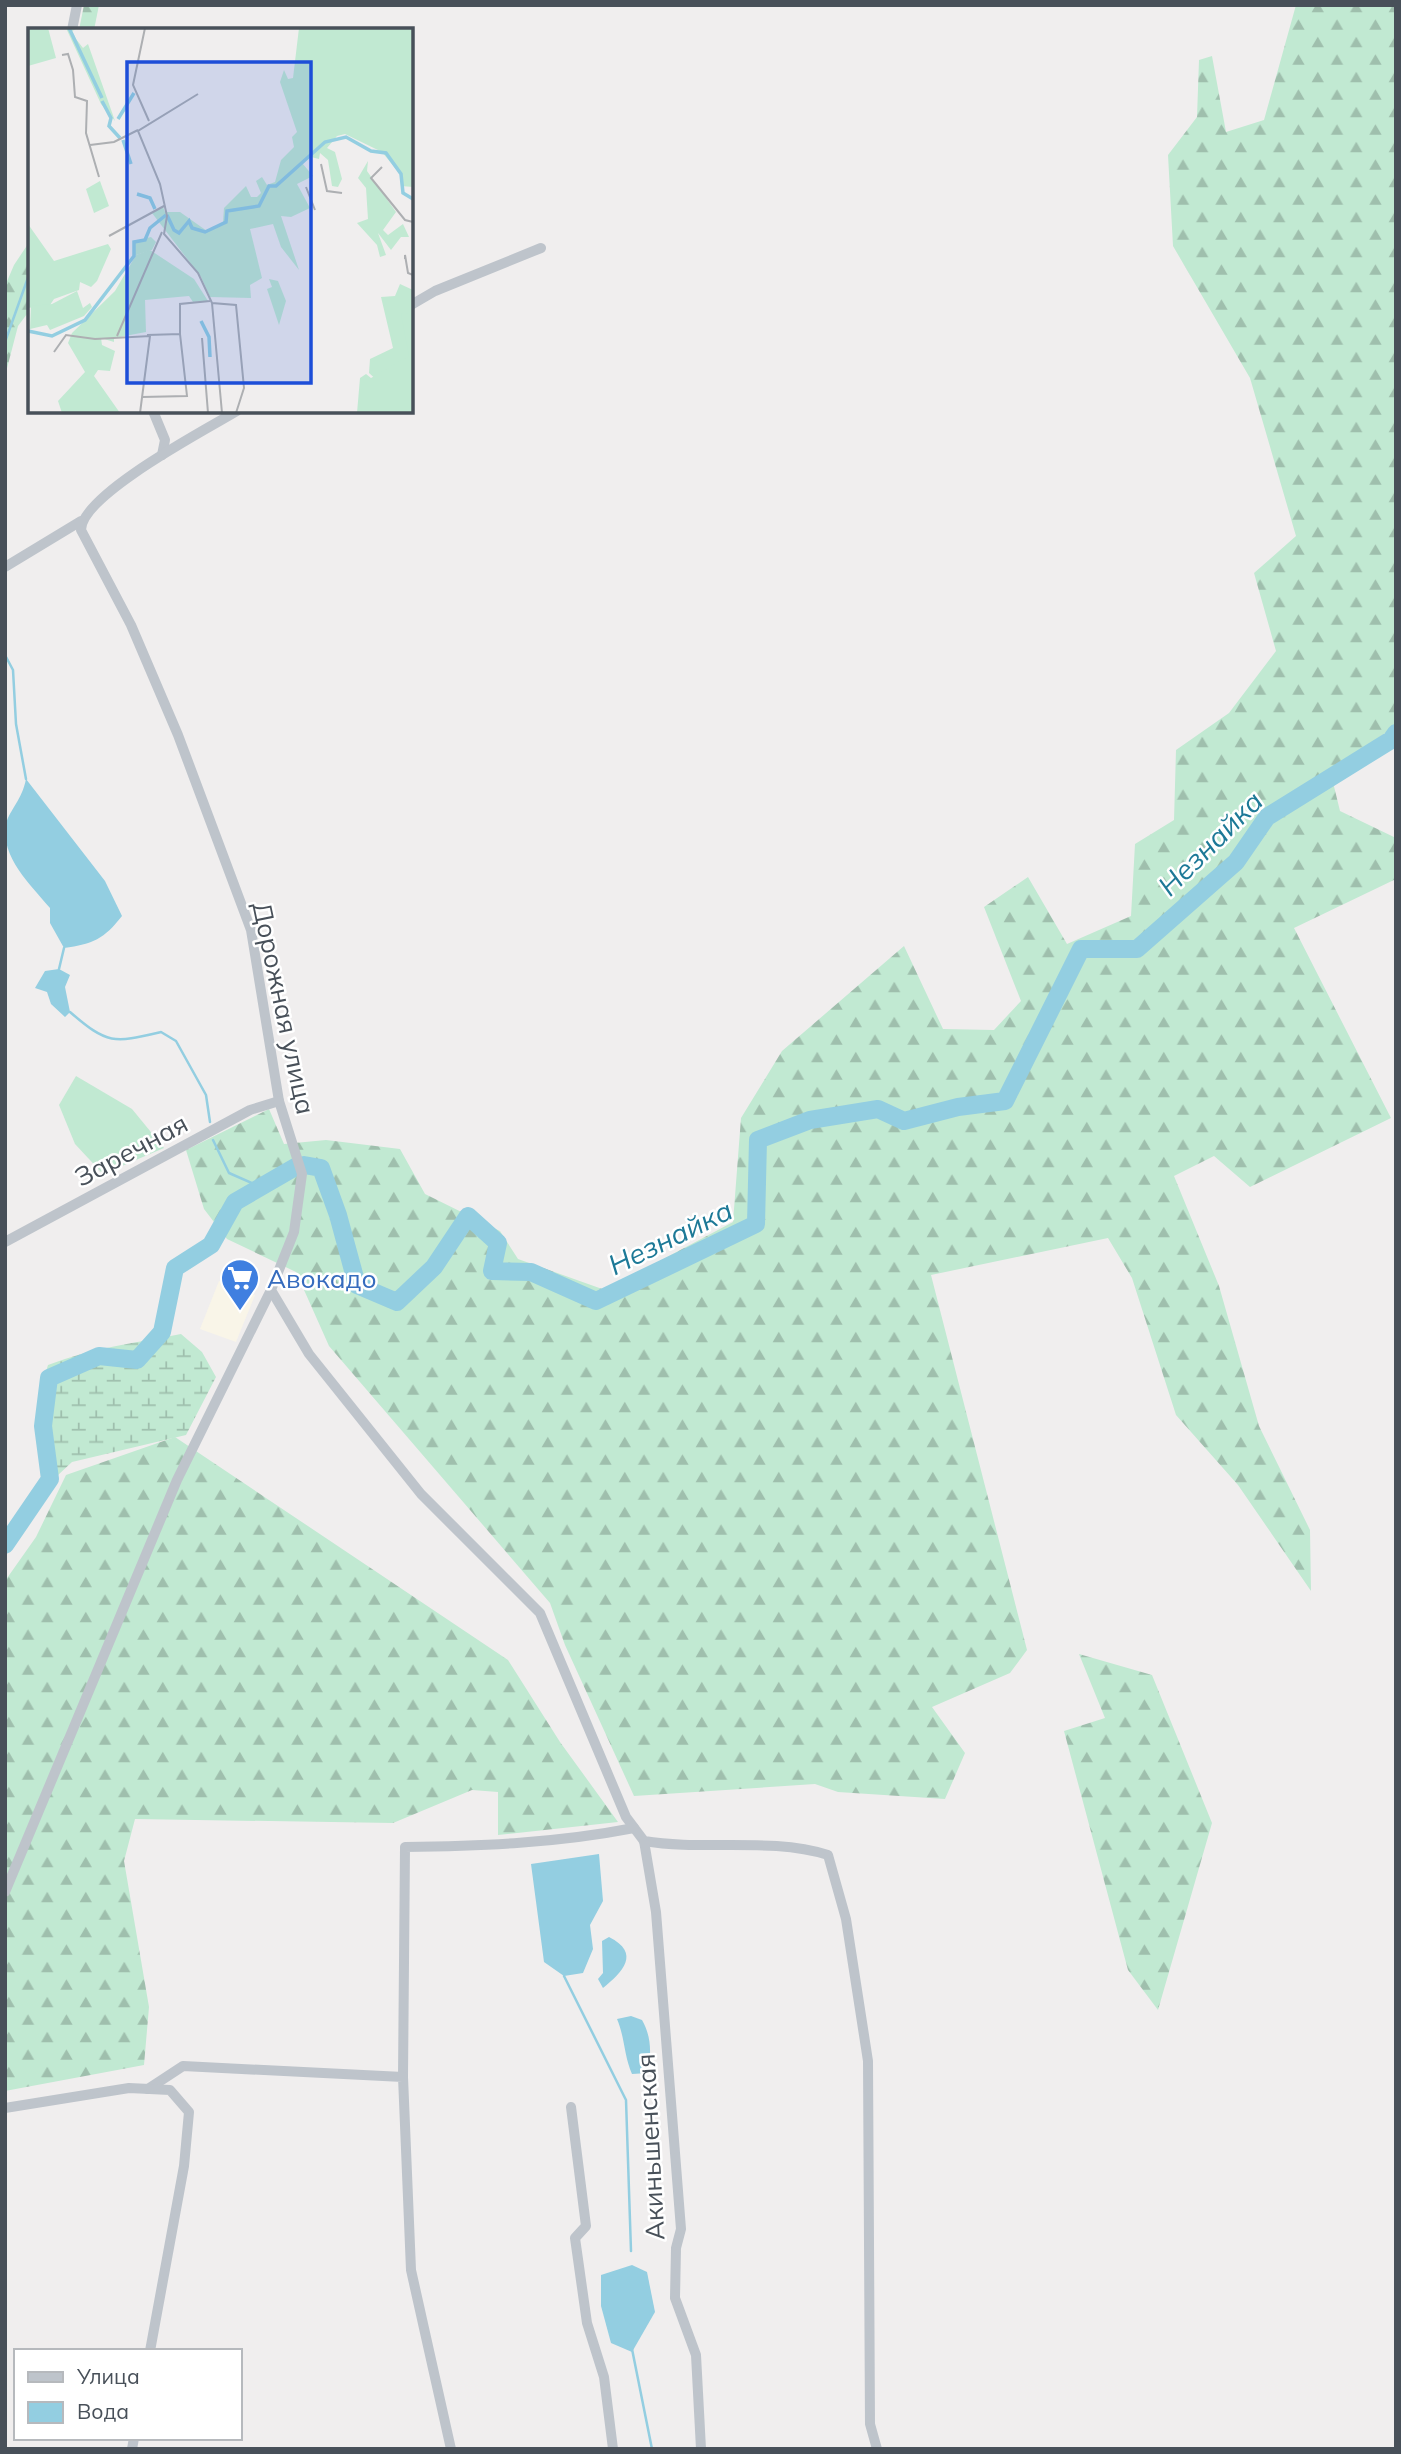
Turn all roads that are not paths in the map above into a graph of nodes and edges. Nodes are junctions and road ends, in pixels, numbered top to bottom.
1 (77, 5) edge
2 (72, 28) edge
3 (541, 248) dead end
4 (413, 304) edge
5 (154, 413) edge
6 (233, 413) edge
7 (162, 454) junction
8 (81, 521) junction
9 (5, 567) edge
10 (279, 1101) junction
11 (5, 1242) edge
12 (271, 1290) junction
13 (634, 1828) junction
14 (644, 1841) junction
15 (5, 1892) edge
16 (403, 2077) junction
17 (148, 2089) junction
18 (570, 2107) dead end
19 (5, 2108) edge
20 (150, 2349) edge
21 (451, 2449) edge
22 (613, 2449) edge
23 (701, 2449) edge
24 (877, 2449) edge

1 - 2 street
3 - 4 street
5 - 7 street
6 - 7 street
7 - 8 street
8 - 9 street
8 - 10 street, Дорожная улица
10 - 11 street, Заречная
10 - 12 street, Дорожная улица
12 - 13 street
12 - 15 street, Дорожная улица
13 - 14 street
13 - 16 street
14 - 23 street, Акиньшенская
14 - 24 street
16 - 17 street
16 - 21 street
17 - 19 street
17 - 20 street
18 - 22 street

